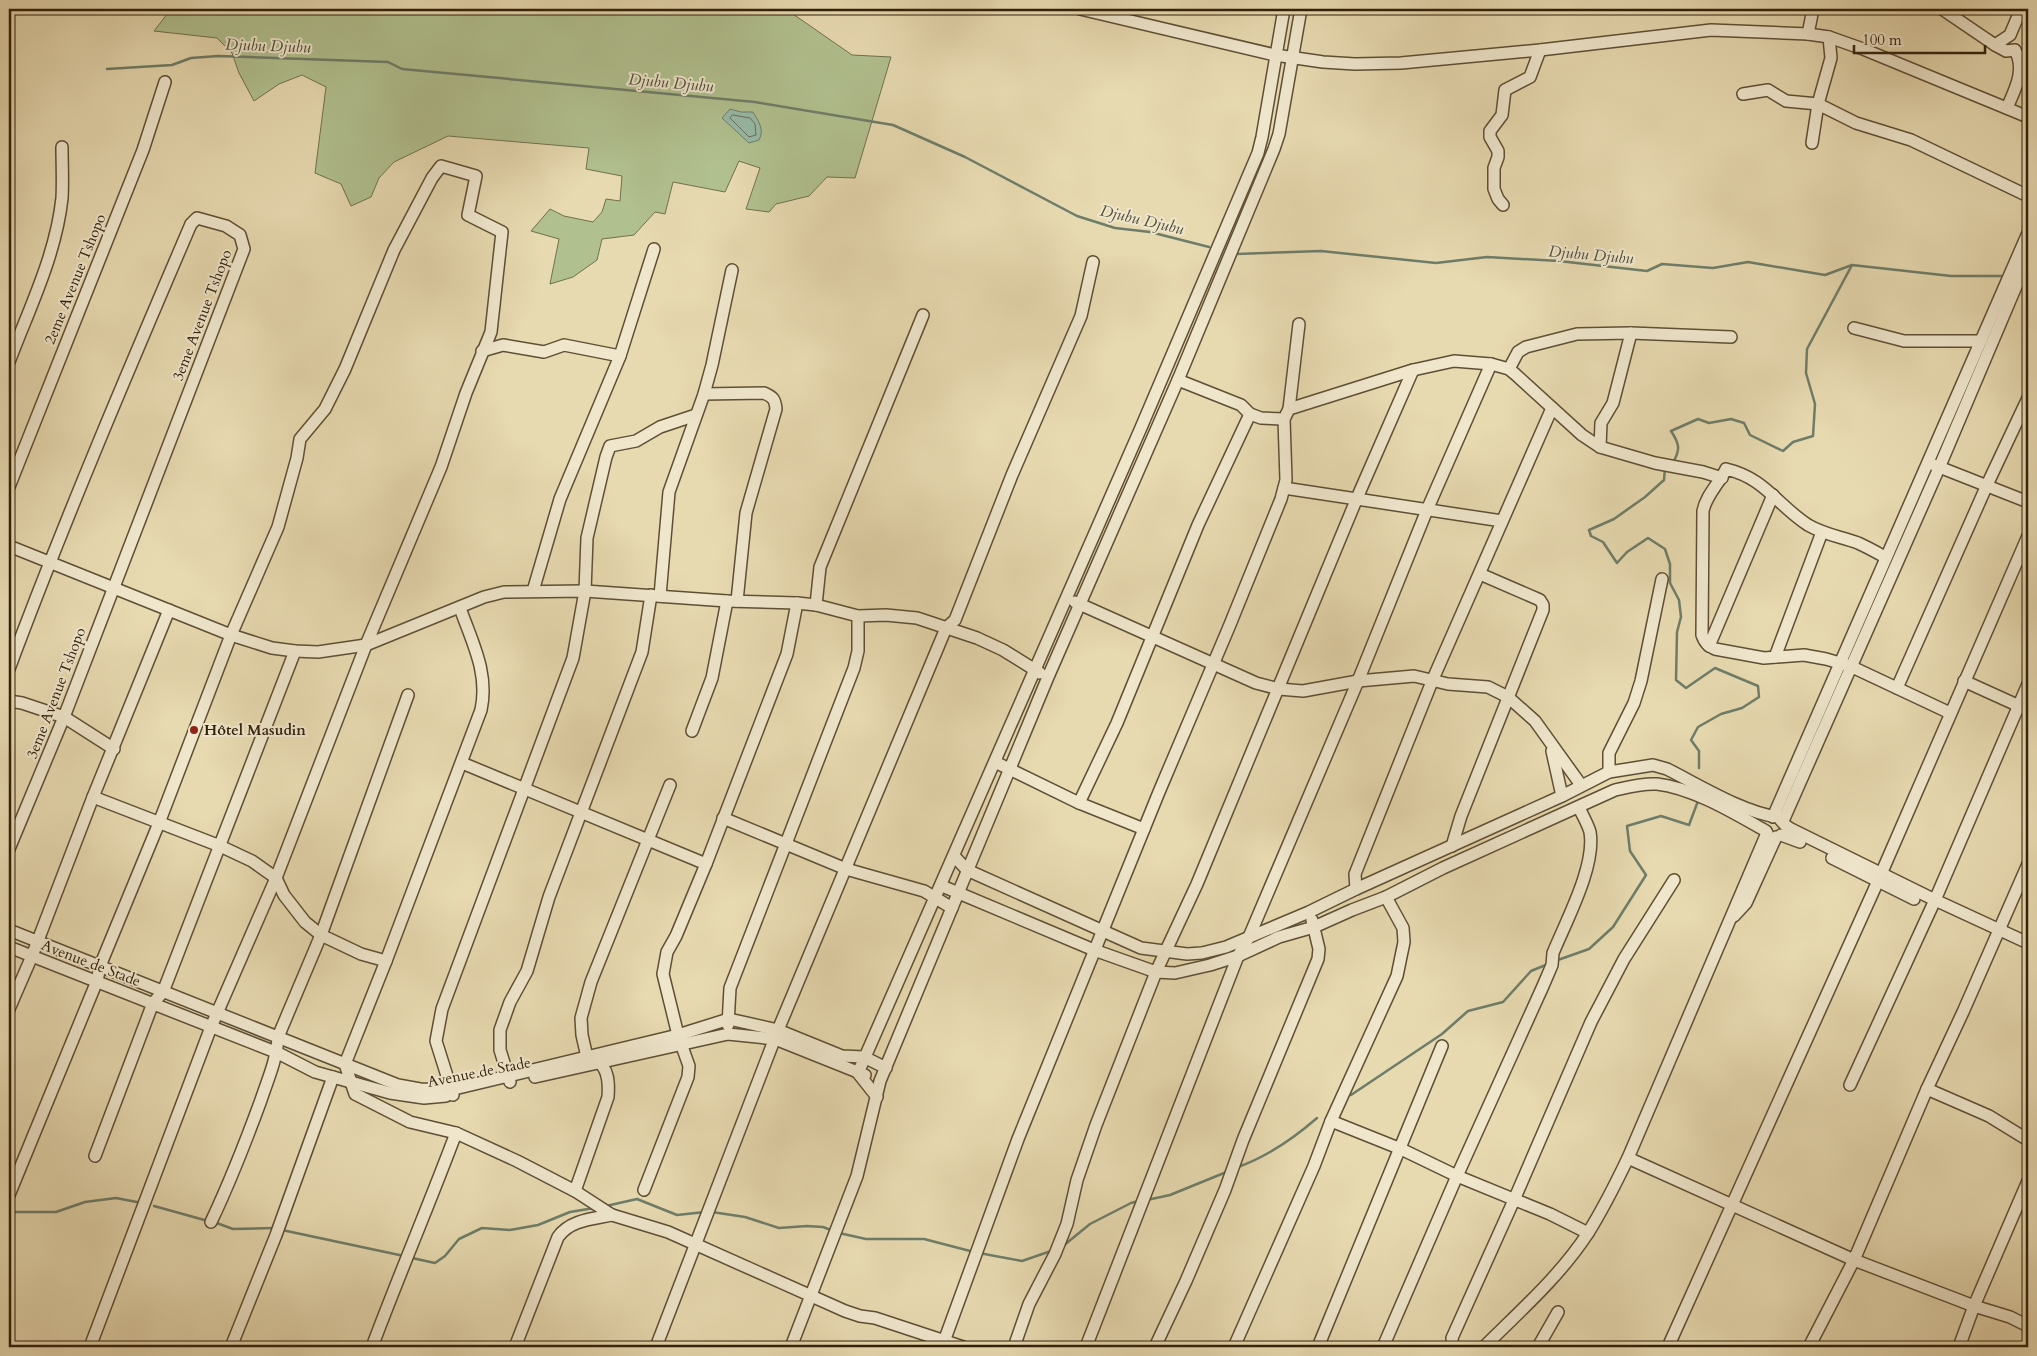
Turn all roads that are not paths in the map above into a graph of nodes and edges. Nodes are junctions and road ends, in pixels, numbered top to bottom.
1 (1080, 9) edge
2 (1284, 9) edge
3 (1301, 9) edge
4 (1813, 9) edge
5 (1942, 9) edge
6 (2021, 9) edge
7 (1808, 34) junction
8 (1829, 37) junction
9 (1995, 45) junction
10 (1540, 50) junction
11 (1275, 55) junction
12 (1292, 58) junction
13 (2028, 65) edge
14 (2020, 78) junction
15 (165, 82) dead end
16 (1743, 94) dead end
17 (1818, 104) junction
18 (2007, 108) junction
19 (2028, 118) edge
20 (1812, 143) dead end
21 (62, 148) dead end
22 (2028, 196) edge
23 (1503, 205) dead end
24 (2028, 233) edge
25 (654, 249) dead end
26 (1214, 254) junction
27 (1228, 260) junction
28 (1093, 262) dead end
29 (2022, 265) edge
30 (732, 270) dead end
31 (2011, 286) junction
32 (924, 315) dead end
33 (1300, 324) dead end
34 (1854, 328) dead end
35 (1631, 333) junction
36 (1731, 337) dead end
37 (1981, 341) junction
38 (482, 351) junction
39 (620, 356) junction
40 (9, 362) edge
41 (1491, 364) junction
42 (1509, 369) junction
43 (1412, 370) junction
44 (1178, 380) junction
45 (704, 394) junction
46 (2028, 398) edge
47 (1552, 408) junction
48 (1250, 414) junction
49 (1286, 414) junction
50 (696, 415) junction
51 (1600, 447) junction
52 (1928, 462) junction
53 (1939, 468) junction
54 (1722, 478) junction
55 (1987, 485) junction
56 (9, 487) edge
57 (1284, 488) junction
58 (1772, 495) junction
59 (1357, 498) junction
60 (2028, 502) edge
61 (1427, 510) junction
62 (1502, 520) junction
63 (1822, 532) junction
64 (2028, 536) edge
65 (9, 546) edge
66 (1885, 557) junction
67 (49, 562) junction
68 (1480, 574) junction
69 (1662, 579) dead end
70 (113, 587) junction
71 (533, 591) junction
72 (585, 591) junction
73 (655, 596) junction
74 (1067, 598) junction
75 (732, 601) junction
76 (797, 603) junction
77 (1080, 604) junction
78 (816, 605) junction
79 (460, 608) junction
80 (169, 610) junction
81 (858, 616) junction
82 (946, 628) junction
83 (231, 635) junction
84 (1151, 636) junction
85 (366, 645) junction
86 (1709, 646) junction
87 (295, 651) junction
88 (1775, 657) junction
89 (1213, 665) junction
90 (1846, 665) junction
91 (9, 669) edge
92 (1034, 670) junction
93 (1048, 677) junction
94 (1433, 679) junction
95 (1964, 680) junction
96 (1358, 682) junction
97 (2028, 684) edge
98 (1897, 688) junction
99 (1279, 689) junction
100 (408, 695) dead end
101 (1508, 697) junction
102 (9, 700) edge
103 (2024, 708) edge
104 (1950, 713) junction
105 (64, 717) junction
106 (692, 731) dead end
107 (1552, 747) junction
108 (114, 748) junction
109 (995, 762) junction
110 (462, 763) junction
111 (1010, 769) junction
112 (1610, 772) junction
113 (1581, 785) junction
114 (670, 786) dead end
115 (524, 789) junction
116 (1562, 796) junction
117 (93, 797) junction
118 (1078, 803) junction
119 (1579, 807) junction
120 (582, 812) junction
121 (723, 818) junction
122 (159, 823) junction
123 (1775, 827) junction
124 (1144, 829) junction
125 (648, 839) junction
126 (787, 844) junction
127 (220, 846) junction
128 (1452, 846) junction
129 (9, 849) edge
130 (955, 857) junction
131 (706, 864) junction
132 (2028, 864) edge
133 (846, 869) junction
134 (967, 870) junction
135 (1879, 877) junction
136 (276, 878) junction
137 (1674, 880) dead end
138 (942, 886) junction
139 (1356, 889) junction
140 (958, 893) junction
141 (935, 896) junction
142 (1386, 897) junction
143 (1933, 904) junction
144 (952, 908) junction
145 (1310, 912) junction
146 (1314, 927) junction
147 (9, 930) edge
148 (1102, 931) junction
149 (1997, 932) junction
150 (321, 935) junction
151 (1249, 937) junction
152 (38, 942) junction
153 (2028, 943) edge
154 (9, 947) edge
155 (1094, 950) junction
156 (2028, 950) edge
157 (1166, 952) junction
158 (32, 956) junction
159 (1238, 956) junction
160 (386, 961) junction
161 (100, 966) junction
162 (1156, 972) junction
163 (97, 981) junction
164 (163, 992) junction
165 (153, 1003) junction
166 (9, 1009) edge
167 (216, 1014) junction
168 (729, 1019) junction
169 (211, 1028) junction
170 (728, 1034) junction
171 (776, 1034) junction
172 (278, 1037) junction
173 (679, 1039) junction
174 (1442, 1046) dead end
175 (278, 1053) junction
176 (588, 1057) junction
177 (864, 1057) junction
178 (602, 1063) junction
179 (345, 1064) junction
180 (886, 1068) junction
181 (858, 1073) junction
182 (333, 1077) junction
183 (509, 1079) junction
184 (880, 1081) junction
185 (350, 1082) junction
186 (1850, 1085) dead end
187 (1927, 1089) junction
188 (452, 1092) junction
189 (877, 1097) junction
190 (1331, 1120) junction
191 (456, 1133) junction
192 (2028, 1140) edge
193 (1401, 1149) junction
194 (95, 1156) dead end
195 (1628, 1158) junction
196 (1457, 1176) junction
197 (2028, 1180) edge
198 (644, 1190) dead end
199 (575, 1191) junction
200 (9, 1196) edge
201 (1514, 1200) junction
202 (1734, 1204) junction
203 (612, 1215) junction
204 (211, 1222) dead end
205 (1588, 1233) junction
206 (696, 1244) junction
207 (1854, 1260) junction
208 (810, 1296) junction
209 (1974, 1306) junction
210 (1558, 1312) dead end
211 (2028, 1326) edge
212 (943, 1344) edge
213 (90, 1347) edge
214 (231, 1347) edge
215 (372, 1347) edge
216 (515, 1347) edge
217 (656, 1347) edge
218 (791, 1347) edge
219 (962, 1347) edge
220 (1014, 1347) edge
221 (1086, 1347) edge
222 (1155, 1347) edge
223 (1234, 1347) edge
224 (1318, 1347) edge
225 (1383, 1347) edge
226 (1453, 1347) edge
227 (1484, 1347) edge
228 (1538, 1347) edge
229 (1668, 1347) edge
230 (1809, 1347) edge
231 (1959, 1347) edge

1 - 11 street
2 - 11 street
3 - 12 street
4 - 7 street
5 - 9 street
6 - 9 street
7 - 8 street
7 - 10 street
8 - 17 street
8 - 18 street
9 - 14 street
10 - 12 street
10 - 23 street
11 - 12 street
11 - 26 street
12 - 27 street
13 - 14 street
14 - 18 street
15 - 56 street, 2eme Avenue Tshopo
16 - 17 street
17 - 20 street
17 - 22 street
18 - 19 street
21 - 40 street
24 - 29 street
25 - 39 street
26 - 27 street
26 - 74 street
27 - 44 street
28 - 82 street
29 - 31 street
30 - 45 street
31 - 37 street
31 - 53 street
32 - 78 street
33 - 49 street
34 - 37 street
35 - 36 street
35 - 42 street
35 - 51 street
37 - 52 street
38 - 39 street
38 - 83 street
38 - 85 street
39 - 71 street
41 - 42 street
41 - 43 street
41 - 61 street
42 - 47 street
43 - 49 street
43 - 59 street
44 - 48 street
44 - 77 street
45 - 50 street
45 - 75 street
46 - 55 street
47 - 51 street
47 - 62 street
48 - 49 street
48 - 84 street
49 - 57 street
50 - 72 street
50 - 73 street
51 - 54 street
52 - 53 street
52 - 66 street
53 - 55 street
53 - 90 street
54 - 58 street
54 - 86 street
55 - 60 street
55 - 98 street
57 - 59 street
57 - 89 street
58 - 63 street
58 - 86 street
59 - 61 street
59 - 99 street
61 - 62 street
61 - 96 street
62 - 68 street
63 - 66 street
63 - 88 street
64 - 95 street
65 - 67 street
66 - 90 street
67 - 70 street
67 - 70 street, 3eme Avenue Tshopo
67 - 91 street, 3eme Avenue Tshopo
68 - 94 street
68 - 101 street
69 - 112 street
70 - 80 street
70 - 105 street, 3eme Avenue Tshopo
71 - 72 street
71 - 79 street
72 - 73 street
72 - 115 street
73 - 75 street
73 - 120 street
74 - 77 street
74 - 92 street
75 - 76 street
75 - 106 street
76 - 78 street
76 - 121 street
77 - 84 street
77 - 93 street
78 - 81 street
79 - 85 street
79 - 110 street
80 - 83 street
80 - 108 street
81 - 82 street
81 - 126 street
82 - 92 street
82 - 133 street
83 - 87 street
83 - 122 street
84 - 89 street
84 - 118 street
85 - 87 street
85 - 136 street
86 - 88 street
87 - 127 street
88 - 90 street
89 - 99 street
89 - 124 street
90 - 98 street
90 - 123 street
92 - 93 street
92 - 109 street
93 - 111 street
94 - 96 street
94 - 101 street
94 - 139 street
95 - 103 street
95 - 104 street
96 - 99 street
96 - 151 street
97 - 103 street
98 - 104 street
99 - 157 street
100 - 150 street
101 - 107 street
101 - 128 street
102 - 105 street
103 - 143 street
104 - 135 street
105 - 108 street
105 - 129 street, 3eme Avenue Tshopo
107 - 113 street
107 - 116 street
108 - 117 street
109 - 111 street
109 - 130 street
110 - 115 street
110 - 160 street
111 - 118 street
111 - 134 street
112 - 113 street
112 - 123 street
113 - 116 street
114 - 125 street
115 - 120 street
115 - 188 street
116 - 128 street
117 - 122 street
117 - 152 street
118 - 124 street
119 - 123 street
119 - 142 street
119 - 196 street
120 - 125 street
120 - 183 street
121 - 126 street
121 - 131 street
122 - 127 street
122 - 161 street
123 - 135 street
123 - 195 street
124 - 148 street
125 - 131 street
125 - 176 street
126 - 133 street
126 - 168 street
127 - 136 street
127 - 164 street
128 - 139 street
130 - 134 street
130 - 138 street
131 - 173 street
132 - 149 street
133 - 141 street
133 - 171 street
134 - 140 street
134 - 148 street
135 - 143 street
135 - 202 street
136 - 150 street
136 - 167 street
137 - 201 street
138 - 140 street
138 - 141 street
139 - 145 street
140 - 144 street
140 - 155 street
141 - 144 street
141 - 177 street
142 - 146 street
142 - 190 street
143 - 149 street
143 - 186 street
144 - 180 street
145 - 146 street
145 - 151 street
146 - 159 street
146 - 222 street
147 - 152 street
148 - 155 street
148 - 157 street
149 - 153 street
149 - 156 street
149 - 187 street
150 - 160 street
150 - 172 street
151 - 157 street
151 - 159 street
152 - 158 street
152 - 161 street
154 - 158 street, Avenue de Stade
155 - 162 street
155 - 212 street
157 - 162 street
158 - 163 street, Avenue de Stade
158 - 166 street
159 - 162 street
159 - 221 street
160 - 179 street
161 - 163 street
161 - 164 street
162 - 220 street
163 - 165 street, Avenue de Stade
163 - 200 street
164 - 165 street
164 - 167 street
165 - 169 street, Avenue de Stade
165 - 194 street
167 - 169 street
167 - 172 street
168 - 170 street
168 - 171 street
168 - 173 street
169 - 175 street, Avenue de Stade
169 - 213 street
170 - 171 street, Avenue de Stade
170 - 173 street, Avenue de Stade
171 - 177 street
171 - 181 street, Avenue de Stade
171 - 206 street
172 - 175 street
172 - 179 street
173 - 176 street
173 - 178 street, Avenue de Stade
173 - 198 street
174 - 193 street
175 - 182 street, Avenue de Stade
175 - 204 street
176 - 178 street
176 - 183 street
177 - 180 street
177 - 181 street
178 - 183 street, Avenue de Stade
178 - 199 street
179 - 185 street
179 - 188 street
180 - 184 street
181 - 184 street, Avenue de Stade
181 - 189 street
182 - 185 street, Avenue de Stade
182 - 214 street
183 - 188 street, Avenue de Stade
184 - 189 street
185 - 188 street, Avenue de Stade
185 - 191 street
187 - 192 street
187 - 207 street
189 - 208 street
190 - 193 street
190 - 223 street
191 - 199 street
191 - 215 street
193 - 196 street
193 - 224 street
195 - 202 street
195 - 205 street
196 - 201 street
196 - 225 street
197 - 209 street
199 - 203 street
201 - 205 street
201 - 226 street
202 - 207 street
202 - 229 street
203 - 206 street
203 - 216 street
205 - 227 street
206 - 208 street
206 - 217 street
207 - 209 street
207 - 230 street
208 - 212 street
208 - 218 street
209 - 211 street
209 - 231 street
210 - 228 street
212 - 219 street

